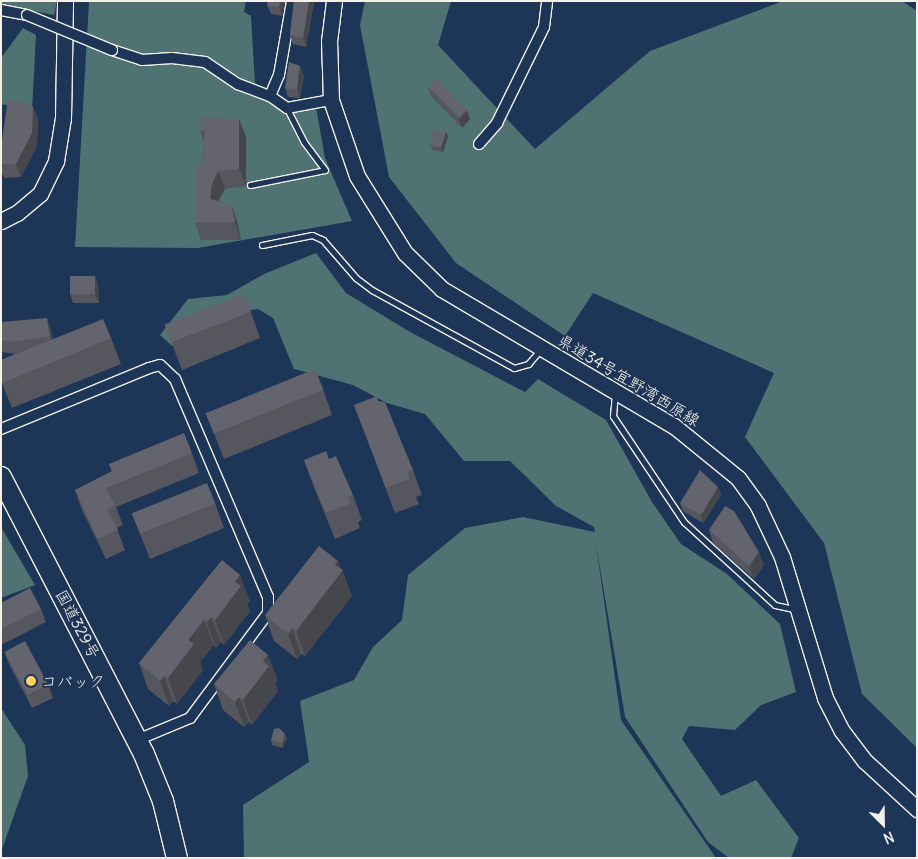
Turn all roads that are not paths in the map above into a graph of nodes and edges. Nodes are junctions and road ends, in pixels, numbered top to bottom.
1 (65, 1) edge
2 (292, 1) edge
3 (334, 1) edge
4 (547, 1) edge
5 (1, 10) edge
6 (270, 96) junction
7 (331, 100) junction
8 (286, 108) junction
9 (479, 144) dead end
10 (250, 185) dead end
11 (1, 221) edge
12 (262, 245) dead end
13 (541, 348) junction
14 (616, 391) junction
15 (1, 429) edge
16 (1, 477) edge
17 (797, 610) junction
18 (137, 740) junction
19 (917, 808) edge
20 (177, 858) edge

1 - 11 main road
2 - 6 street
3 - 7 main road, 県道34号宜野湾西原線
4 - 9 street
5 - 6 street, bridge
6 - 8 street
7 - 8 street
7 - 13 main road, 県道34号宜野湾西原線
8 - 10 lane
12 - 13 lane
13 - 14 main road, 県道34号宜野湾西原線
14 - 17 main road, 県道34号宜野湾西原線
14 - 17 lane
15 - 18 street
16 - 18 highway, 国道329号
17 - 19 main road, 県道34号宜野湾西原線
18 - 20 highway, 国道329号

